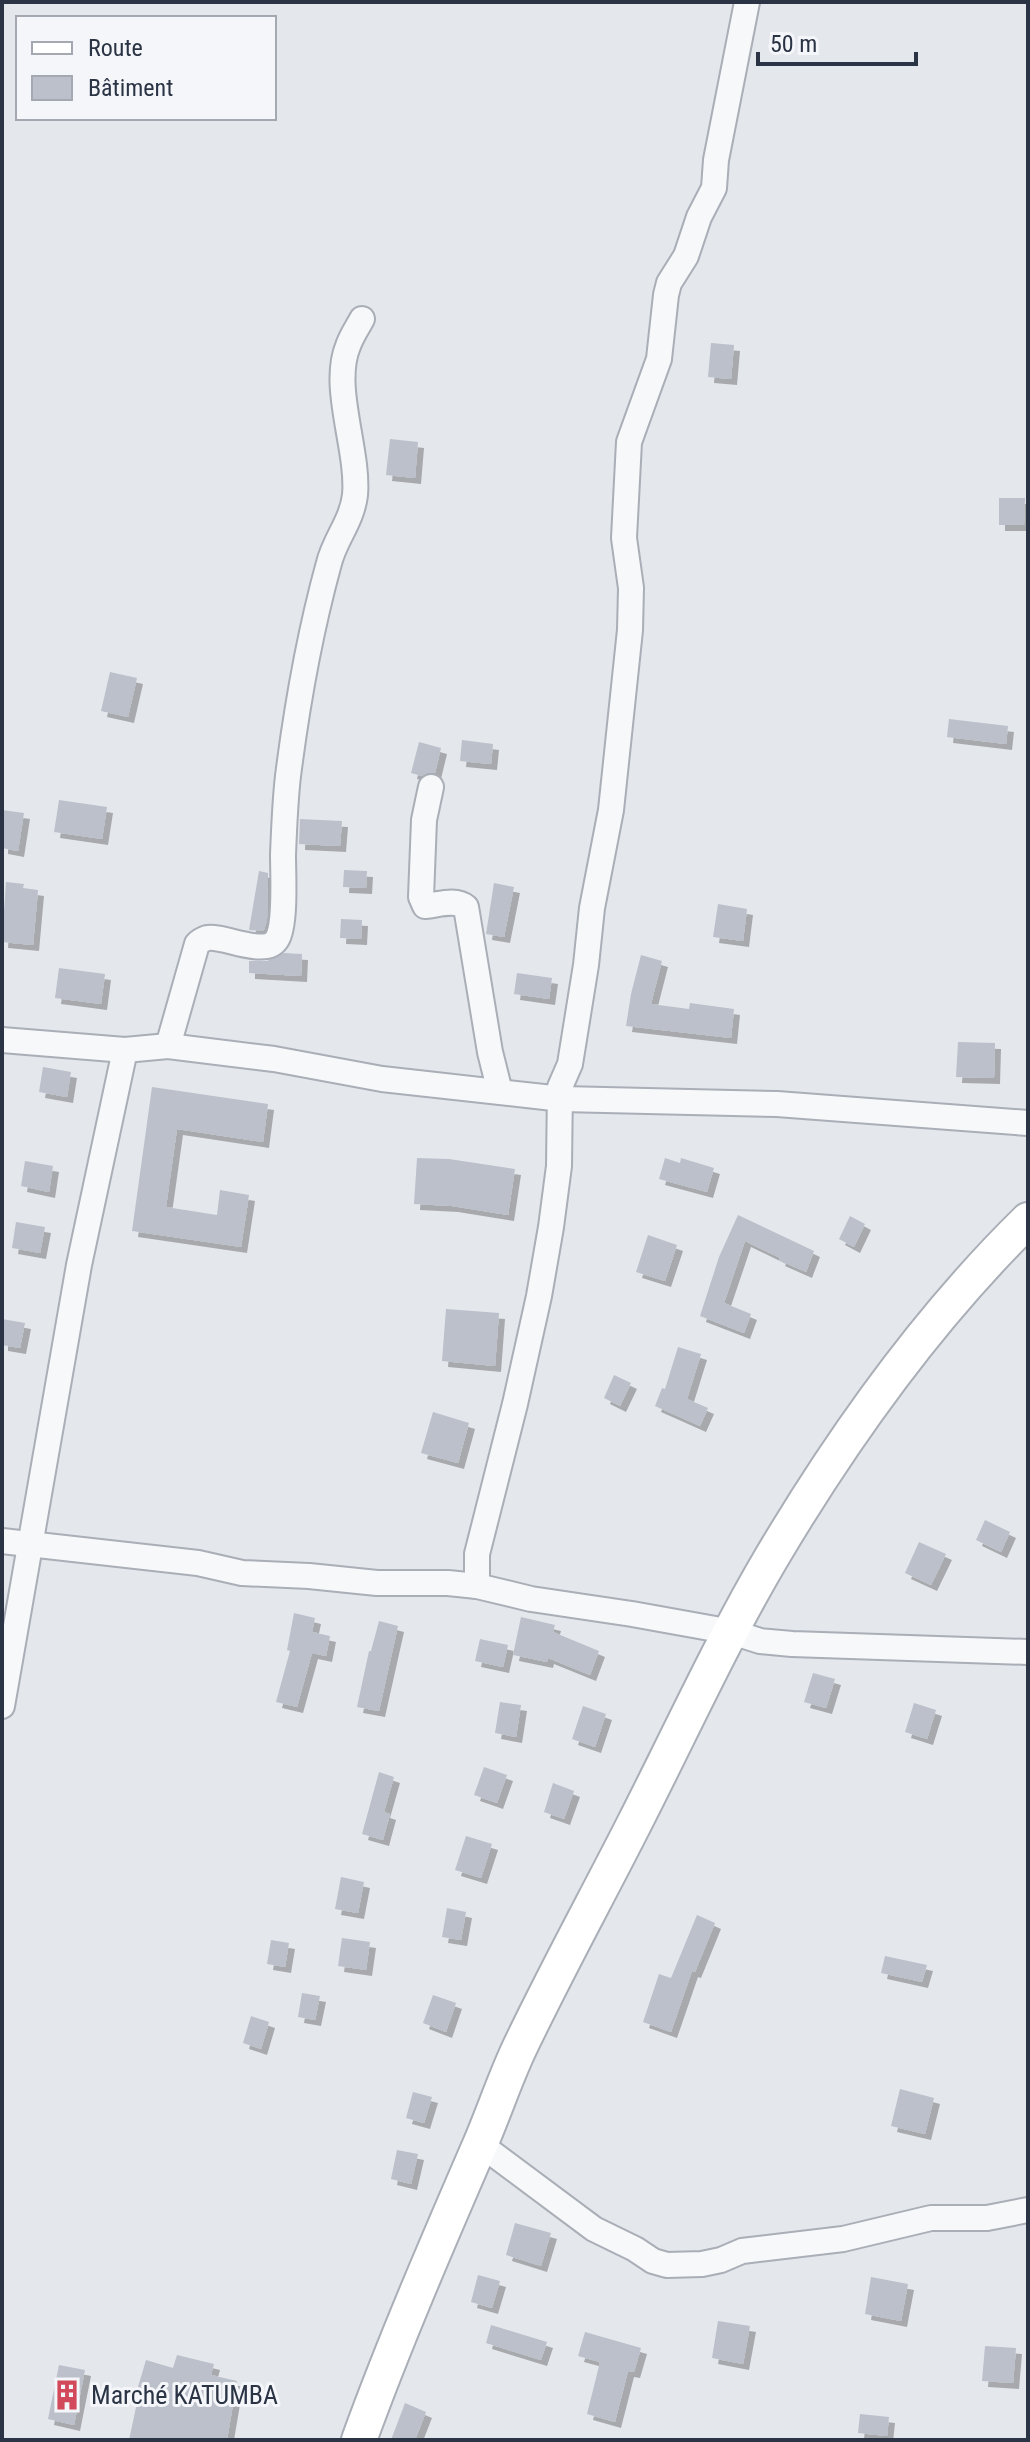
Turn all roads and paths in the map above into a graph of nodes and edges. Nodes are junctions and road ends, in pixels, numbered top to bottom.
1 (747, 2) edge
2 (362, 319) dead end
3 (431, 787) dead end
4 (2, 1040) edge
5 (168, 1046) junction
6 (125, 1050) junction
7 (500, 1092) junction
8 (562, 1099) junction
9 (1028, 1123) edge
10 (1028, 1220) edge
11 (2, 1541) edge
12 (31, 1545) junction
13 (477, 1586) junction
14 (732, 1632) junction
15 (1028, 1652) edge
16 (2, 1706) edge
17 (480, 2144) junction
18 (1028, 2210) edge
19 (359, 2440) edge

1 - 8 street
2 - 5 street
3 - 7 street
4 - 6 street
5 - 6 street
5 - 7 street
6 - 12 street
7 - 8 street
8 - 9 street
8 - 13 street
10 - 14 street
11 - 12 street
12 - 13 street
12 - 16 street
13 - 14 street
14 - 15 street
14 - 17 street
17 - 18 street
17 - 19 street

